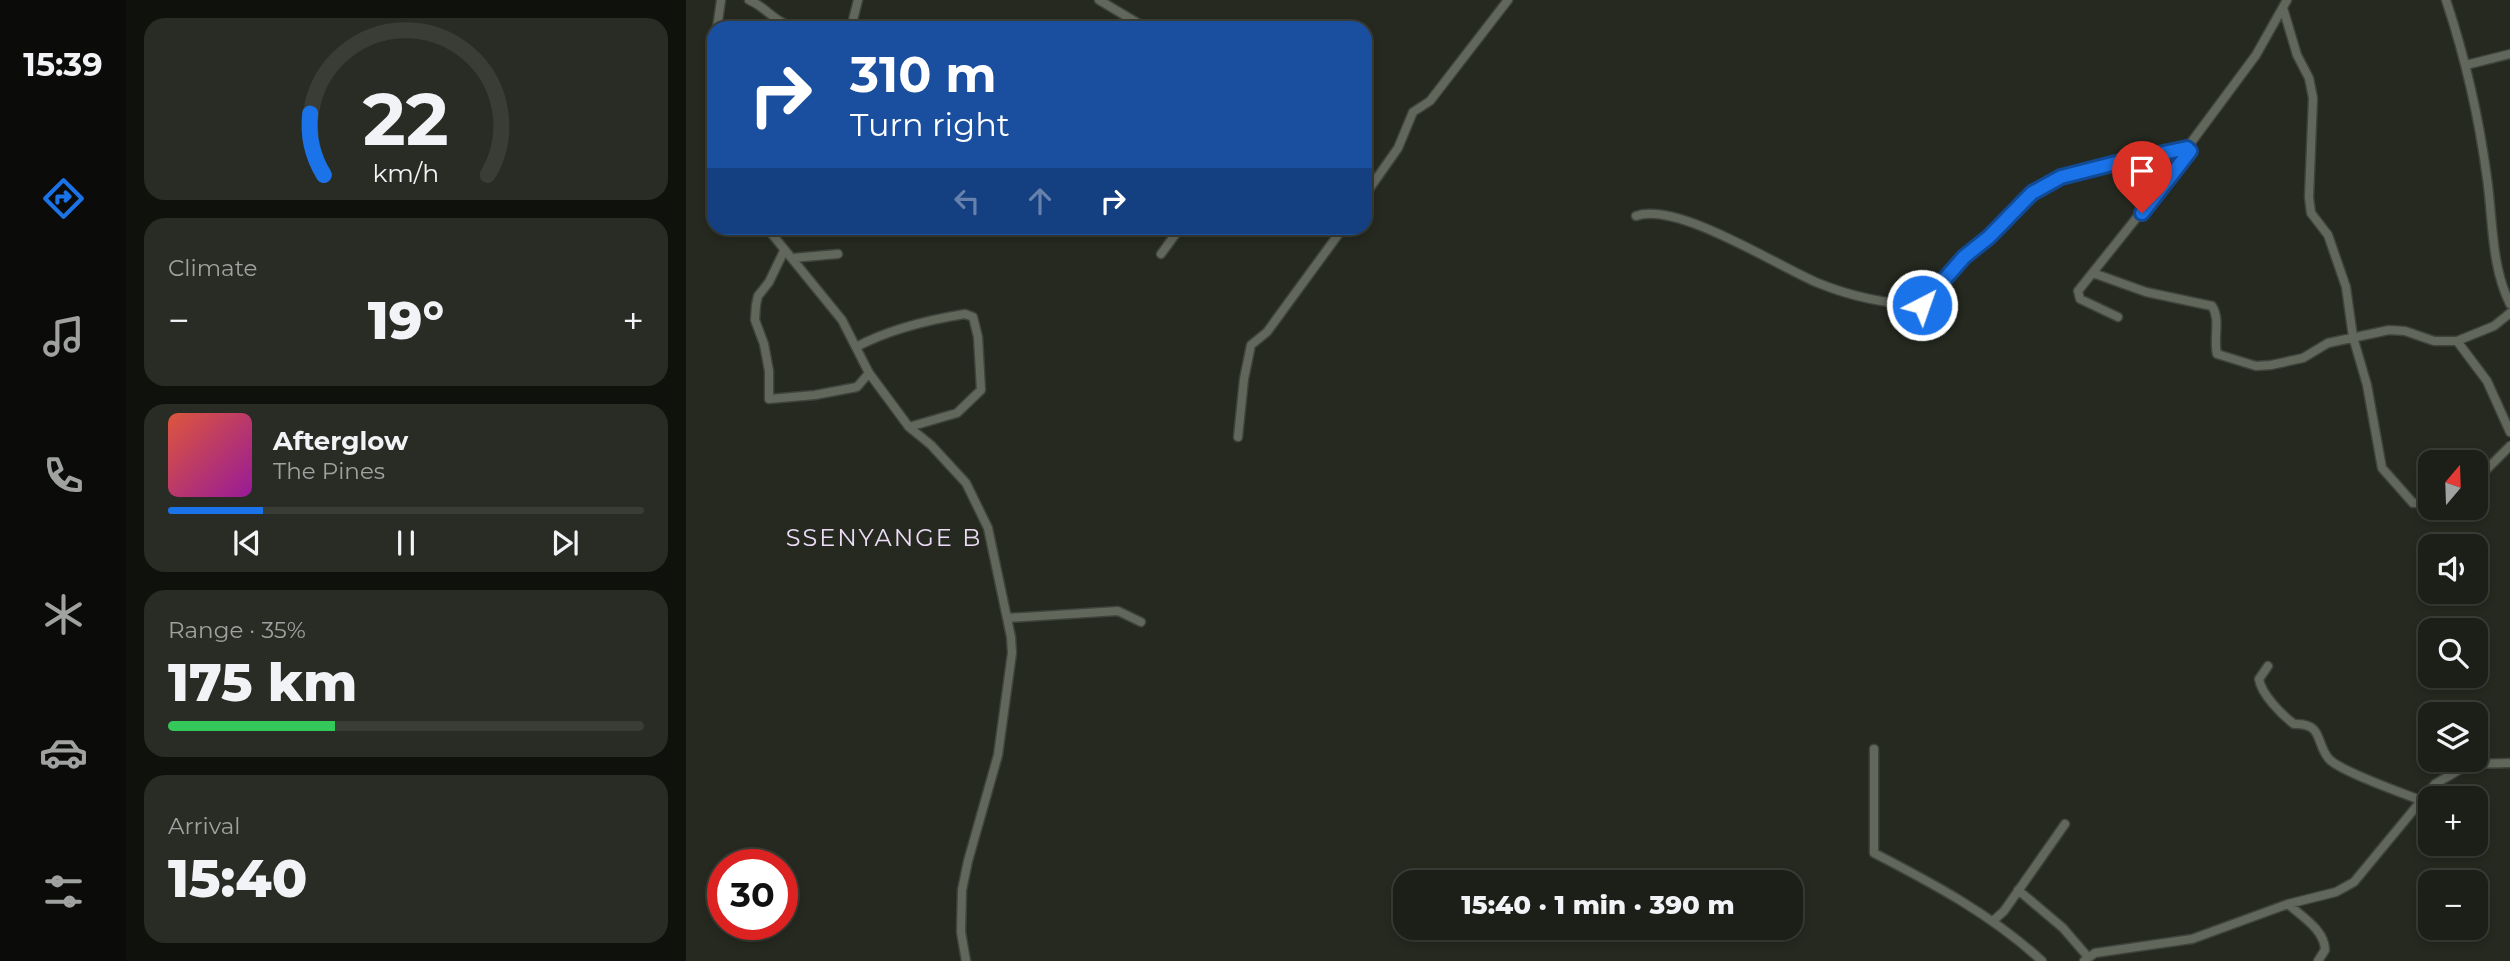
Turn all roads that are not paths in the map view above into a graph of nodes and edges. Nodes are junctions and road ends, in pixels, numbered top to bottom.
1 (722, 0) edge
2 (749, 0) edge
3 (858, 0) edge
4 (1099, 0) edge
5 (1508, 0) edge
6 (2446, 0) edge
7 (2285, 4) edge
8 (718, 21) edge
9 (778, 21) edge
10 (853, 21) edge
11 (1134, 21) edge
12 (2510, 54) edge
13 (2466, 65) junction
14 (2187, 148) junction
15 (1372, 185) edge
16 (1636, 216) dead end
17 (772, 235) edge
18 (1176, 235) edge
19 (1338, 235) edge
20 (785, 251) junction
21 (838, 254) dead end
22 (1161, 254) dead end
23 (793, 258) junction
24 (2093, 273) junction
25 (2510, 304) edge
26 (2510, 313) edge
27 (2118, 317) dead end
28 (2353, 337) junction
29 (2457, 341) junction
30 (856, 347) junction
31 (869, 373) junction
32 (909, 428) junction
33 (2510, 432) edge
34 (1238, 437) dead end
35 (2510, 446) edge
36 (2488, 468) edge
37 (2418, 502) edge
38 (1007, 618) junction
39 (1141, 622) dead end
40 (2268, 666) dead end
41 (1874, 749) dead end
42 (2510, 763) edge
43 (2433, 786) edge
44 (2418, 799) edge
45 (2418, 802) edge
46 (2065, 824) dead end
47 (2018, 890) junction
48 (2288, 904) junction
49 (1994, 920) junction
50 (2086, 959) edge
51 (966, 961) edge
52 (2042, 961) edge
53 (2318, 961) edge

1 - 8 street
2 - 9 street
3 - 10 street
4 - 11 street
5 - 15 street
6 - 13 street
7 - 14 street
7 - 28 street
12 - 13 street
13 - 25 street
14 - 16 street
14 - 24 street
17 - 20 street
18 - 22 street
19 - 34 street
20 - 23 street
20 - 31 street
21 - 23 street
23 - 30 street
24 - 27 street
24 - 28 street
26 - 29 street
28 - 29 street
28 - 37 street
29 - 33 street
30 - 31 street
30 - 32 street
31 - 32 street
32 - 38 street
35 - 36 street
38 - 39 street
38 - 51 street
40 - 44 street
41 - 49 street
42 - 43 street
45 - 48 street
46 - 47 street
47 - 49 street
47 - 50 street
48 - 50 street
48 - 53 street
49 - 52 street

